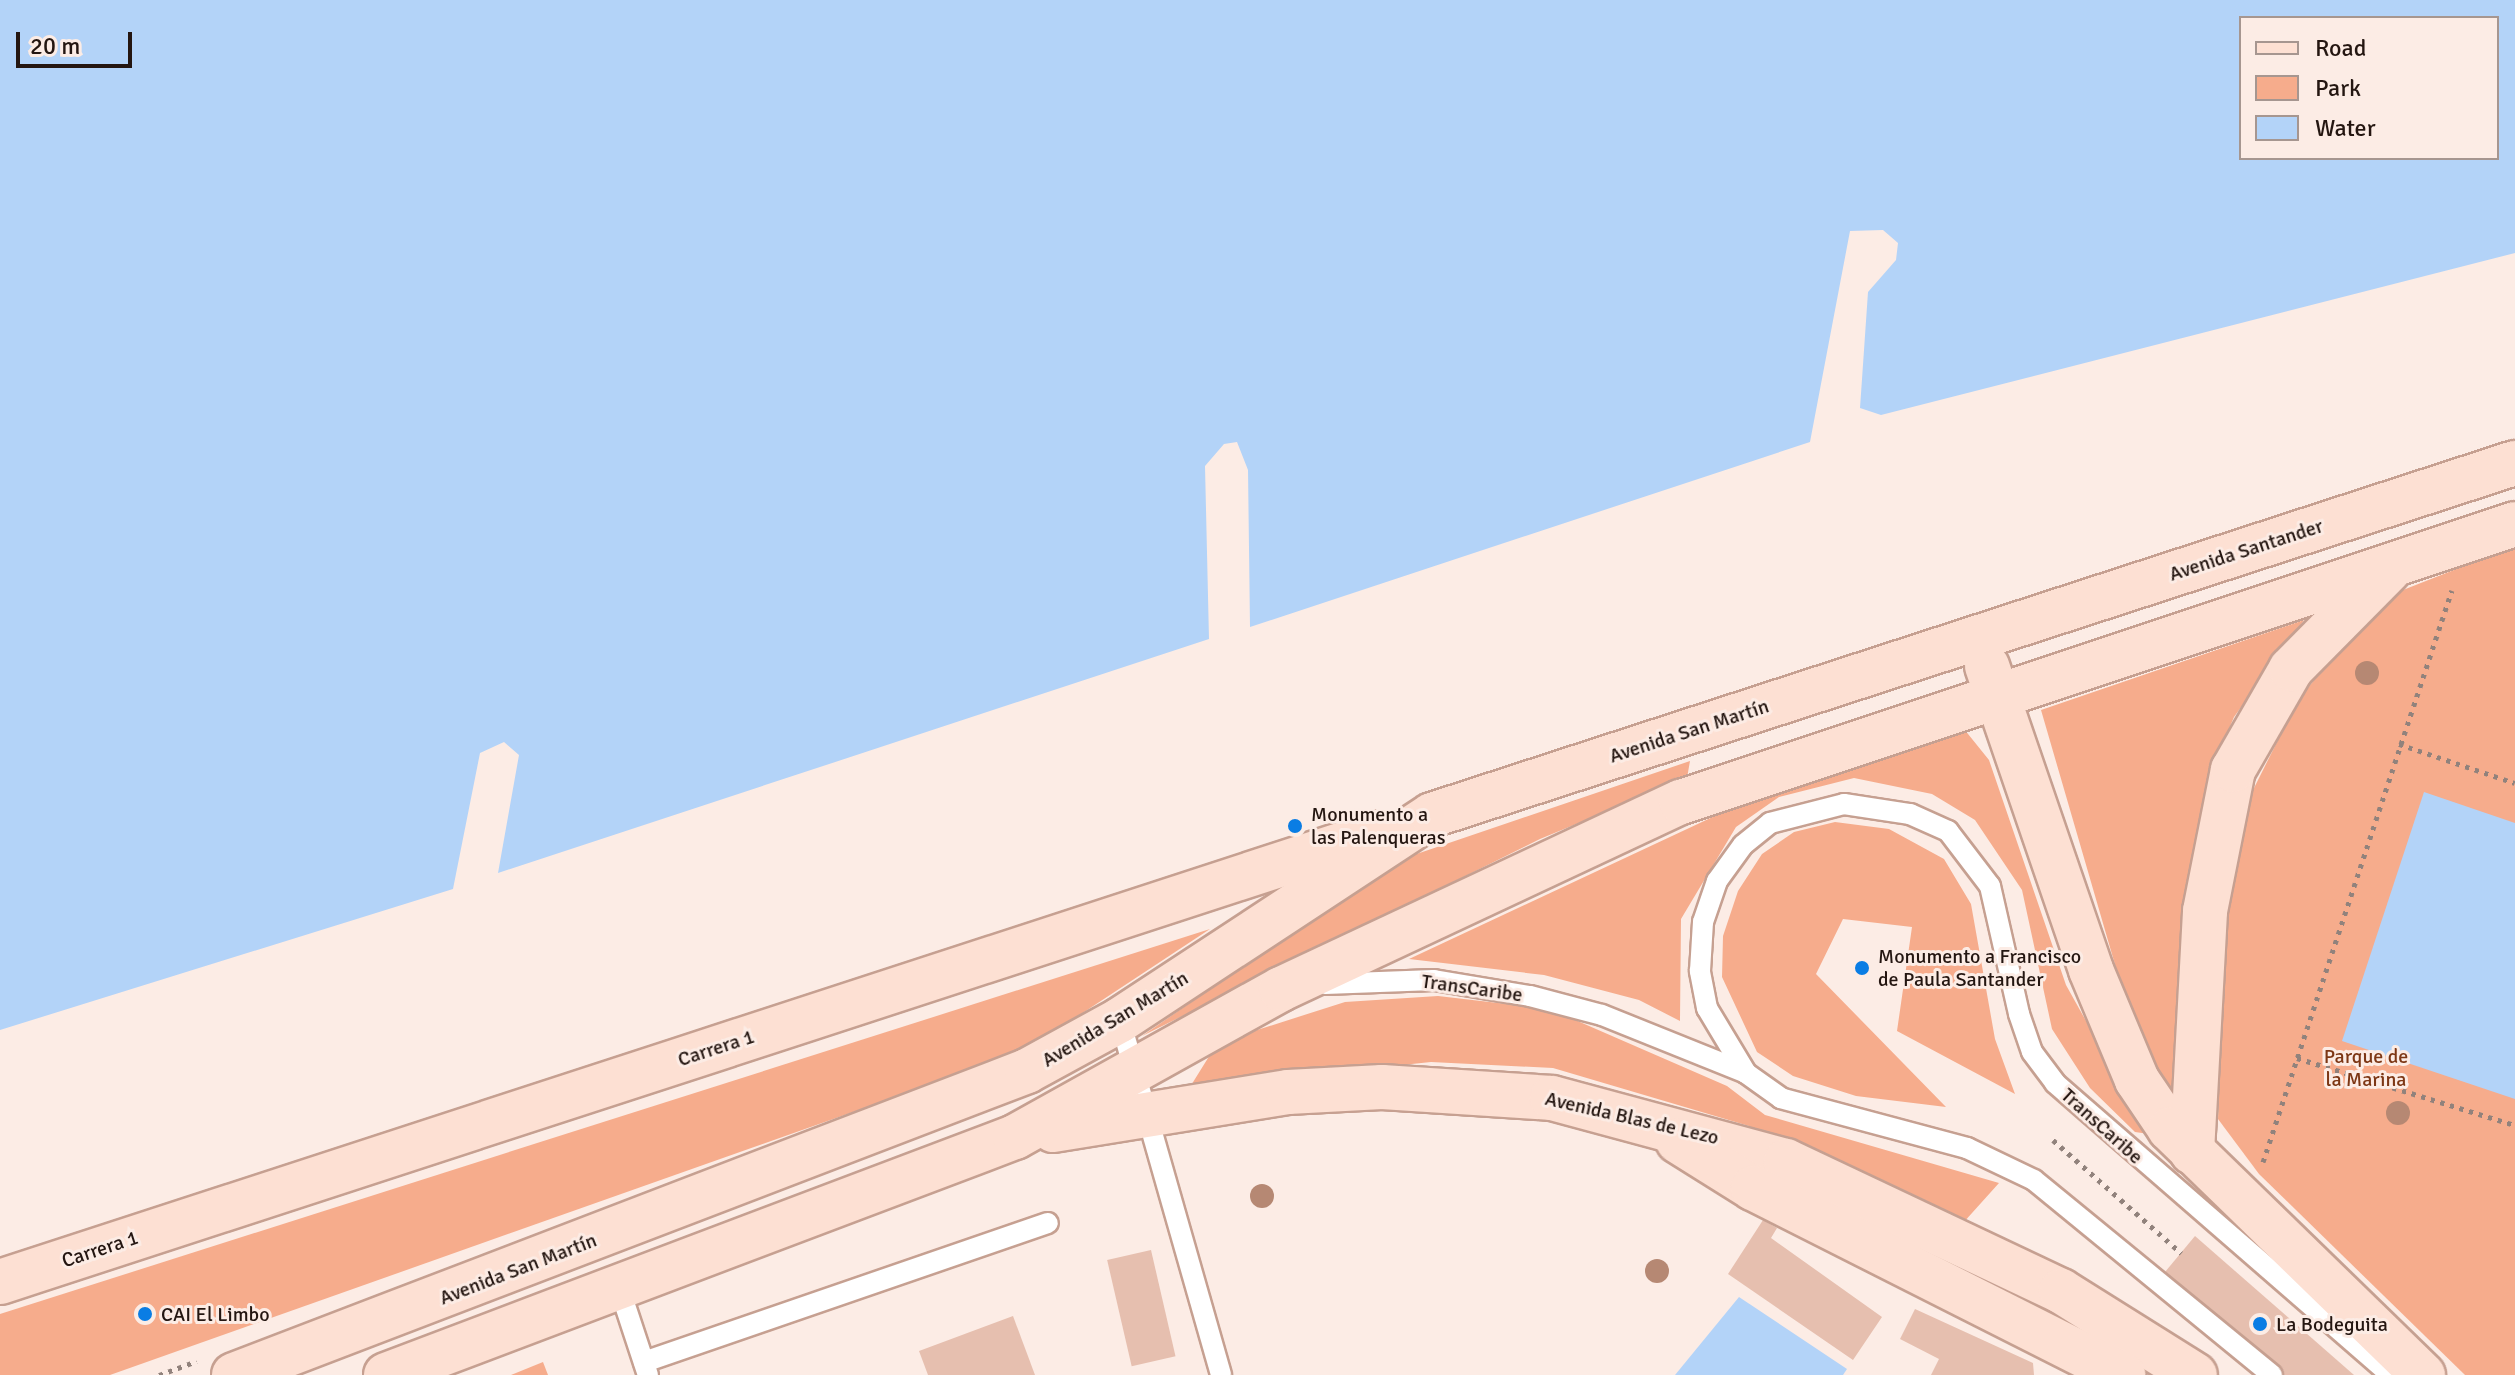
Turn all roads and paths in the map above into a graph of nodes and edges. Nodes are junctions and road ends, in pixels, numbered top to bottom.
1 (2515, 463) edge
2 (2515, 524) edge
3 (2396, 563) junction
4 (2457, 575) dead end
5 (1977, 638) junction
6 (1997, 694) junction
7 (2399, 744) junction
8 (2515, 783) edge
9 (1432, 815) junction
10 (1281, 989) junction
11 (1120, 1020) junction
12 (2297, 1058) junction
13 (1134, 1071) junction
14 (1746, 1073) junction
15 (1146, 1113) junction
16 (1639, 1117) junction
17 (2515, 1125) edge
18 (1015, 1137) junction
19 (2053, 1140) dead end
20 (2192, 1152) junction
21 (2259, 1174) dead end
22 (1048, 1223) dead end
23 (2181, 1253) dead end
24 (0, 1282) edge
25 (619, 1287) junction
26 (2288, 1287) junction
27 (646, 1369) edge
28 (234, 1375) edge
29 (386, 1375) edge
30 (1221, 1375) edge
31 (2124, 1375) edge
32 (2195, 1375) edge
33 (2272, 1375) edge
34 (2391, 1375) edge
35 (2423, 1375) edge

1 - 5 main road, Avenida Santander
2 - 3 main road
3 - 6 main road
3 - 20 main road
4 - 7 path
5 - 6 main road
5 - 9 main road, Avenida San Martín
6 - 10 main road
6 - 20 main road
7 - 8 path
7 - 12 path
9 - 11 main road, Avenida San Martín
9 - 24 main road, Carrera 1
10 - 13 main road
10 - 14 lane, TransCaribe
11 - 13 lane
11 - 28 main road, Avenida San Martín
12 - 17 path
12 - 21 path
13 - 15 lane
13 - 18 main road
14 - 26 lane, TransCaribe
14 - 33 lane, TransCaribe
15 - 16 main road, Avenida Blas de Lezo
15 - 18 main road, Avenida Blas de Lezo
15 - 30 lane
16 - 31 main road
16 - 32 main road, Avenida Blas de Lezo
18 - 25 main road
19 - 23 path
20 - 26 lane
20 - 35 main road
22 - 27 lane
25 - 27 lane
25 - 29 main road
26 - 34 lane, TransCaribe

